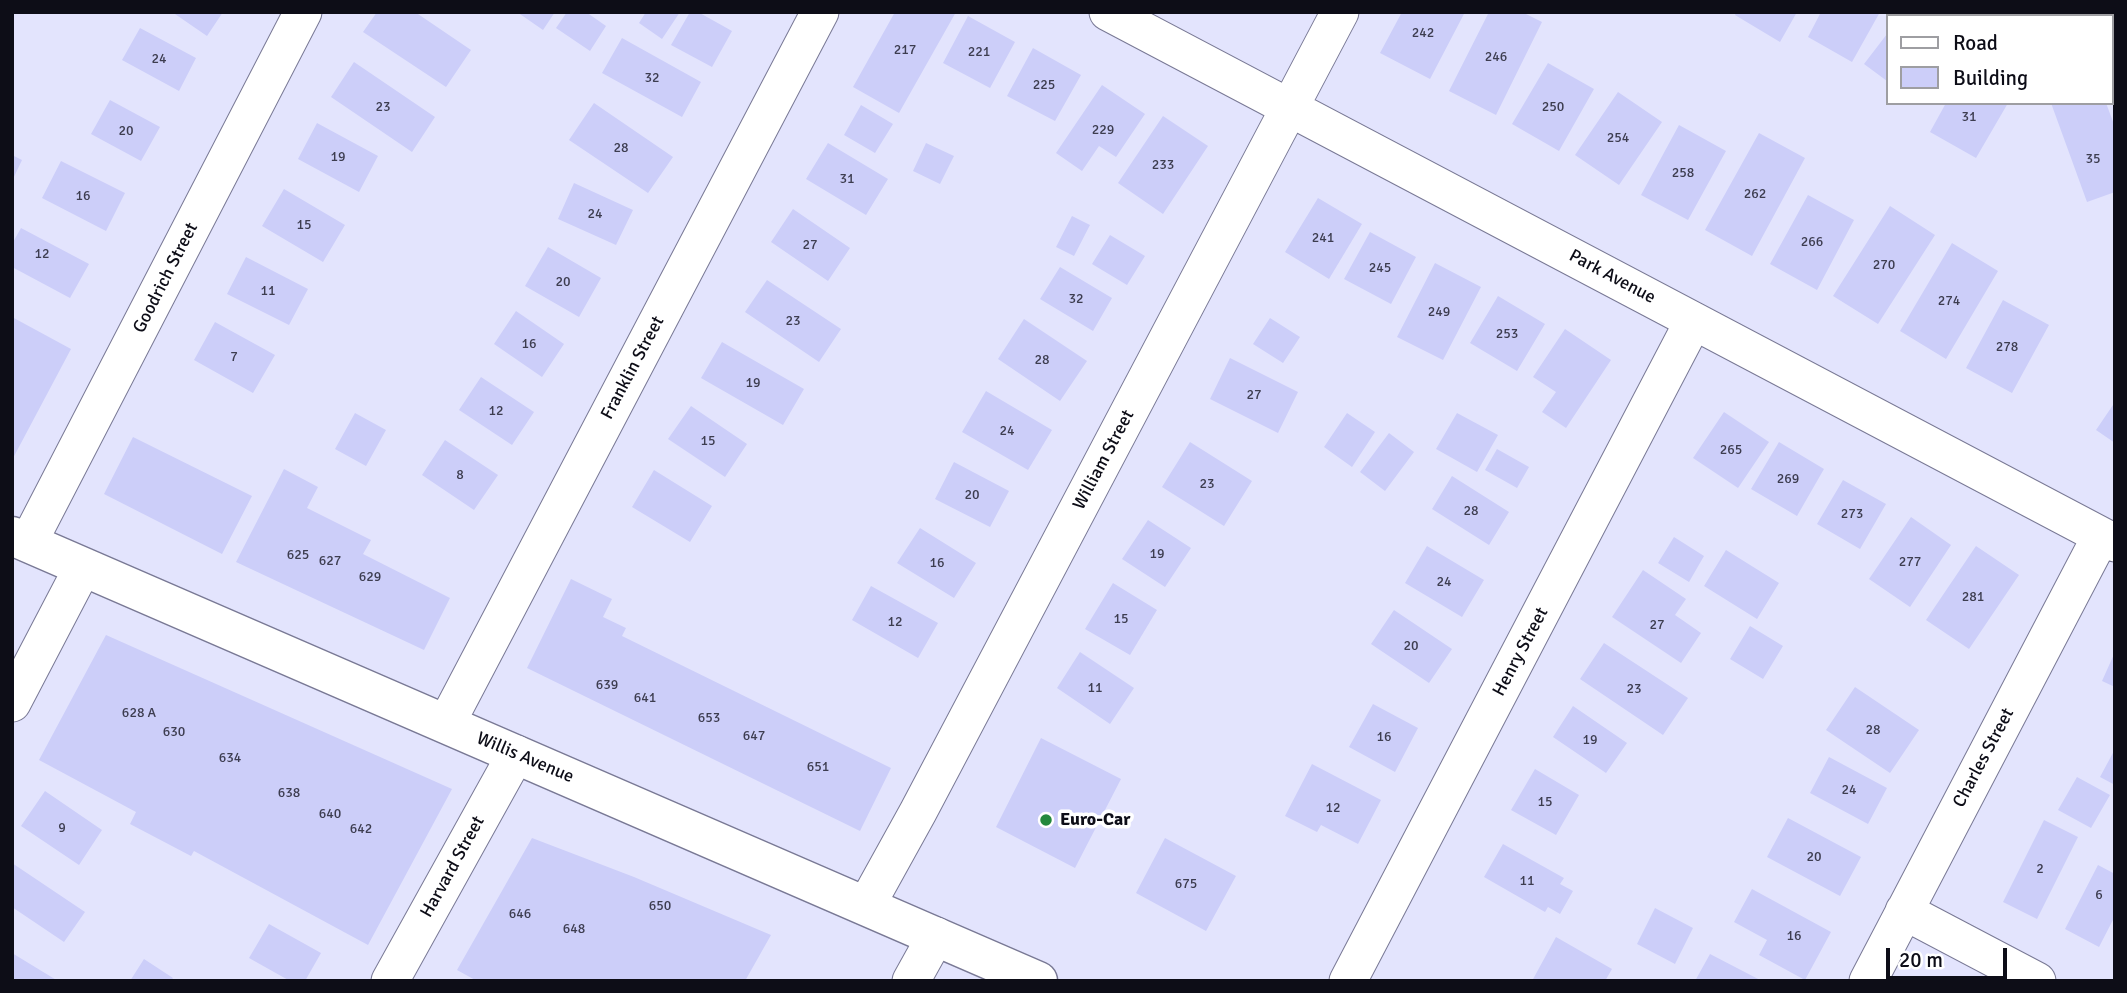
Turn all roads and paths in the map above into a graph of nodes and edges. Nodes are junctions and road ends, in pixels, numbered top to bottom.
1 (303, 12) edge
2 (820, 12) edge
3 (1108, 12) edge
4 (1340, 12) edge
5 (1290, 107) junction
6 (1693, 323) junction
7 (20, 540) edge
8 (2108, 540) edge
9 (83, 567) junction
10 (12, 703) edge
11 (446, 724) junction
12 (516, 754) junction
13 (866, 906) junction
14 (1904, 911) junction
15 (936, 936) junction
16 (390, 981) edge
17 (911, 981) edge
18 (1038, 981) edge
19 (1348, 981) edge
20 (1868, 981) edge
21 (2037, 981) edge

1 - 7 street, Goodrich Street
2 - 11 street, Franklin Street
3 - 5 street, Park Avenue
4 - 5 street, William Street
5 - 6 street, Park Avenue
5 - 13 street, William Street
6 - 8 street, Park Avenue
6 - 19 street, Henry Street
7 - 9 main road, Willis Avenue
8 - 14 street, Charles Street
9 - 10 street
9 - 11 main road, Willis Avenue
11 - 12 main road, Willis Avenue
12 - 13 main road, Willis Avenue
12 - 16 street, Harvard Street
13 - 15 main road, Willis Avenue
14 - 20 street, Charles Street
14 - 21 street
15 - 17 street
15 - 18 main road, Willis Avenue

